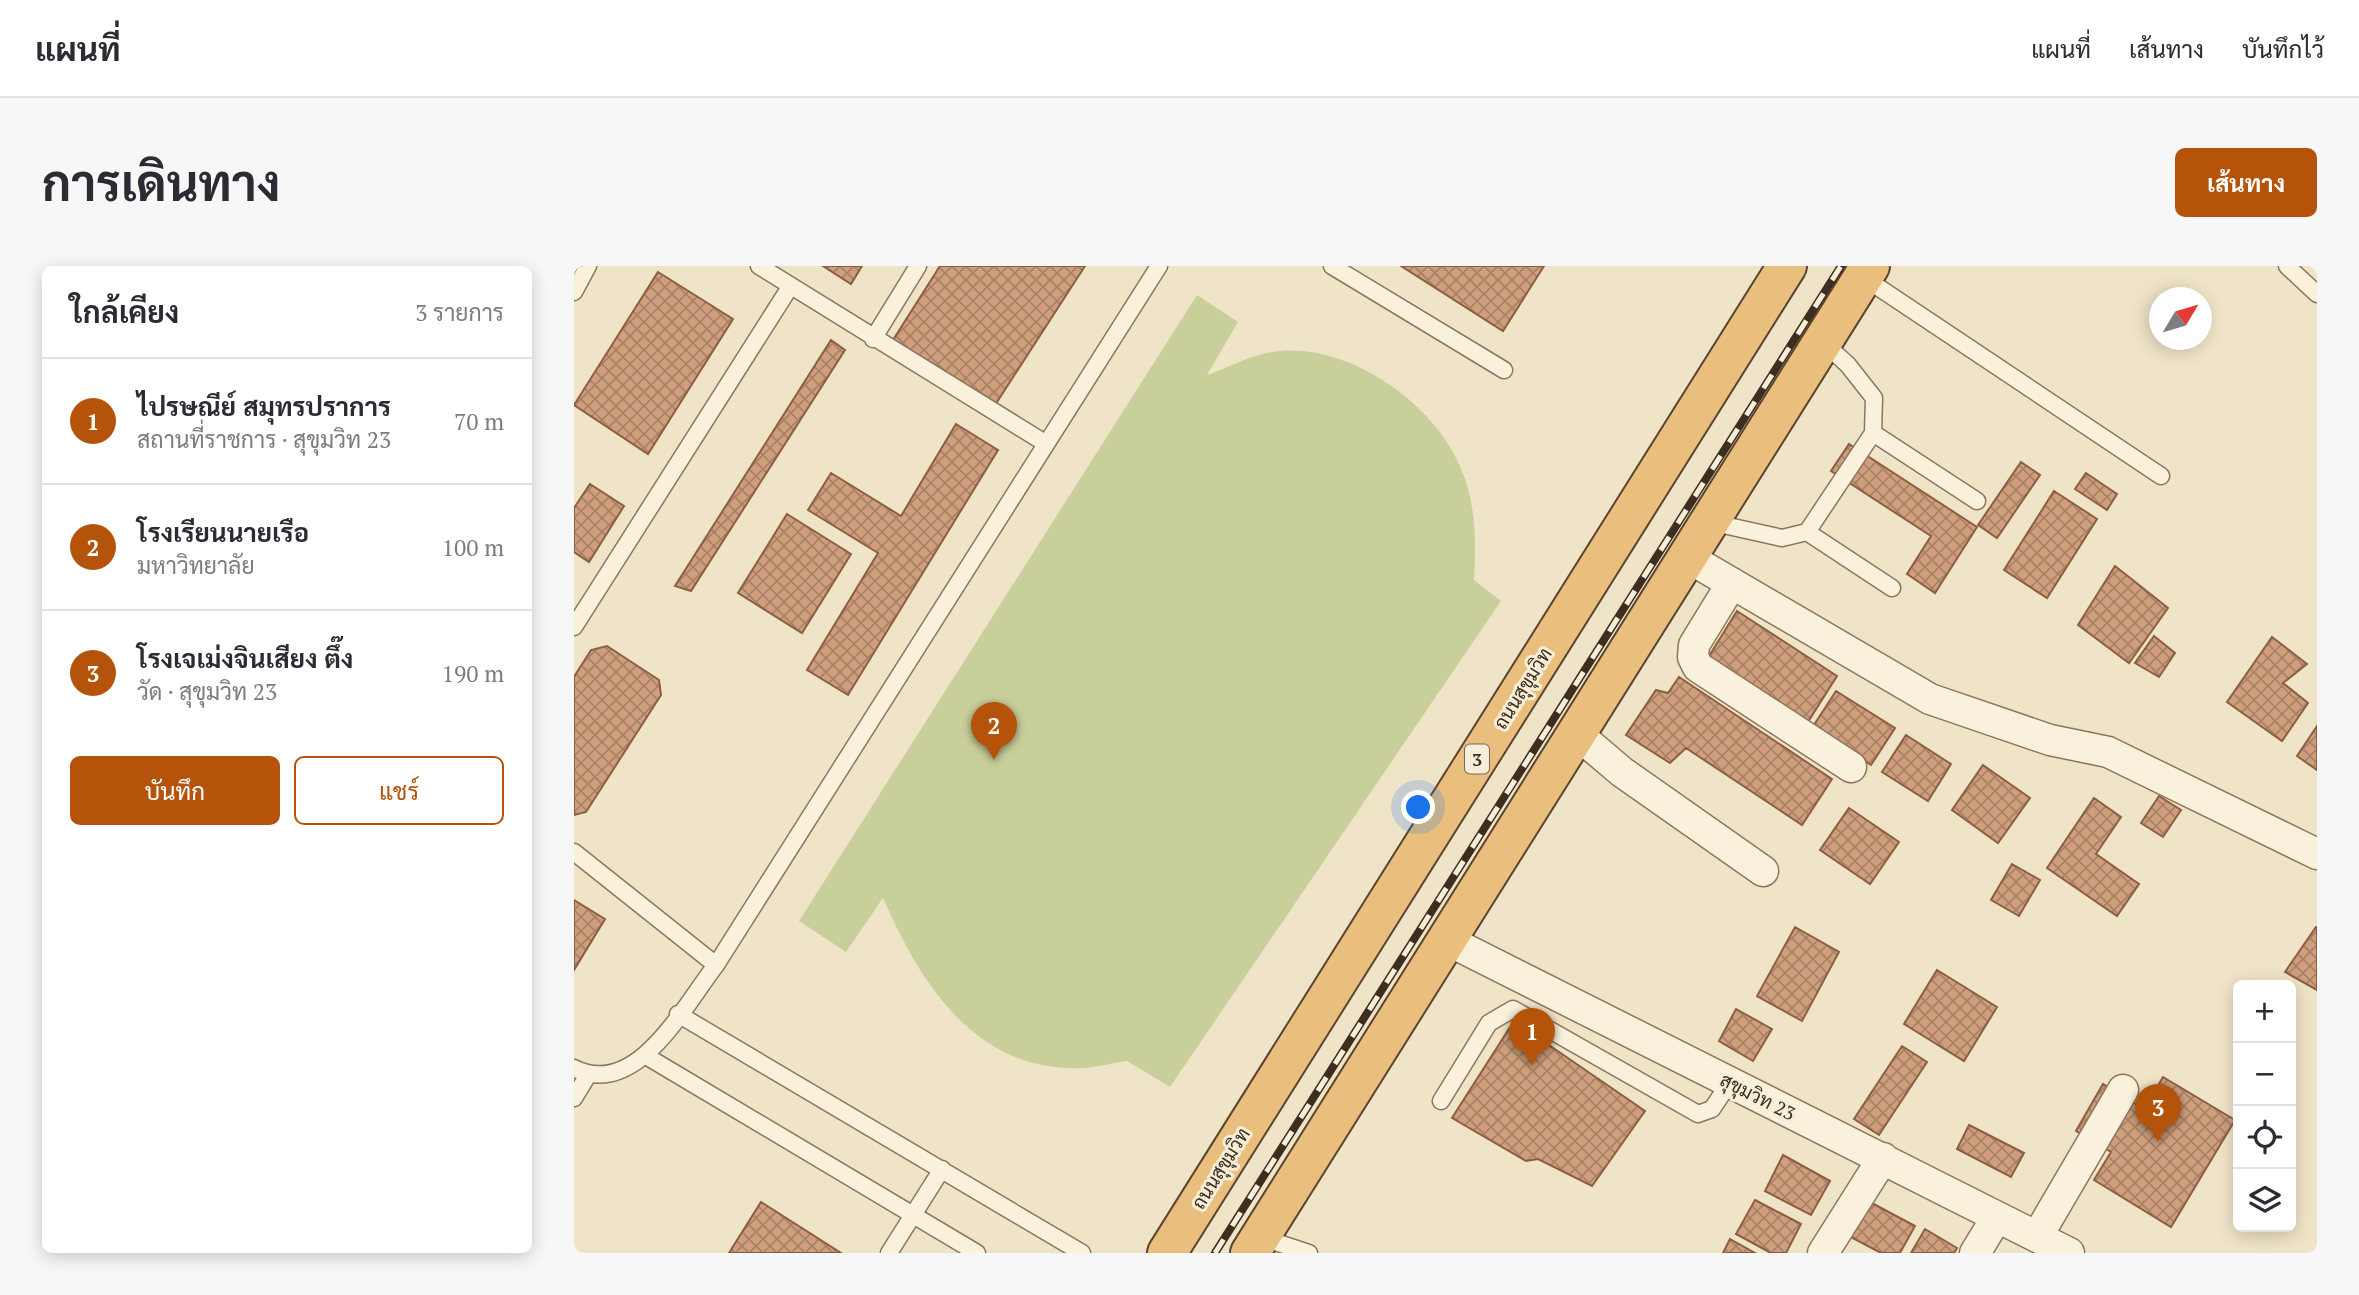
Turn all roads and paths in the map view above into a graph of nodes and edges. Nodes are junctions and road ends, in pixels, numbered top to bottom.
1 (588, 266) edge
2 (759, 266) edge
3 (918, 266) edge
4 (1159, 266) edge
5 (1332, 266) edge
6 (2287, 266) edge
7 (1780, 269) edge
8 (1866, 271) edge
9 (790, 287) junction
10 (574, 292) edge
11 (2317, 294) edge
12 (873, 339) junction
13 (1822, 341) junction
14 (1504, 370) dead end
15 (1873, 433) junction
16 (1045, 443) junction
17 (2161, 476) dead end
18 (1977, 501) dead end
19 (1709, 521) junction
20 (1807, 532) junction
21 (1687, 557) junction
22 (1732, 583) junction
23 (1892, 588) dead end
24 (574, 627) edge
25 (1576, 733) junction
26 (1851, 767) dead end
27 (574, 852) edge
28 (2317, 854) edge
29 (1763, 871) dead end
30 (1447, 940) junction
31 (716, 965) junction
32 (678, 1014) junction
33 (646, 1056) junction
34 (581, 1071) edge
35 (1730, 1082) junction
36 (2123, 1090) dead end
37 (574, 1098) edge
38 (1441, 1101) dead end
39 (1882, 1158) junction
40 (943, 1170) junction
41 (913, 1215) junction
42 (1997, 1217) junction
43 (2037, 1237) junction
44 (1255, 1245) edge
45 (889, 1253) edge
46 (977, 1253) edge
47 (1082, 1253) edge
48 (1167, 1253) edge
49 (1309, 1253) edge
50 (1823, 1253) edge
51 (1975, 1253) edge
52 (2069, 1253) edge

1 - 10 lane
2 - 9 lane
3 - 12 lane
4 - 16 lane
5 - 14 lane
6 - 11 lane
7 - 48 highway, ถนนสุขุมวิท / 3
8 - 13 highway
8 - 17 lane
9 - 12 lane
9 - 24 lane
12 - 16 lane
13 - 15 lane
13 - 19 highway
15 - 18 lane
15 - 20 lane
16 - 31 lane
19 - 20 lane
19 - 21 highway
20 - 23 lane
21 - 22 street
21 - 25 highway
22 - 26 street
22 - 28 street
25 - 29 street
25 - 30 highway
27 - 31 lane
30 - 35 street, สุขุมวิท 23
30 - 44 highway
31 - 32 lane
32 - 33 lane
32 - 40 lane
33 - 34 lane
33 - 41 lane
34 - 37 lane
35 - 38 lane
35 - 39 street, สุขุมวิท 23
36 - 43 street
39 - 42 street, สุขุมวิท 23
39 - 50 street
40 - 41 lane
40 - 47 lane
41 - 45 lane
41 - 46 lane
42 - 43 street, สุขุมวิท 23
42 - 51 street
43 - 52 street, สุขุมวิท 23
44 - 49 lane

